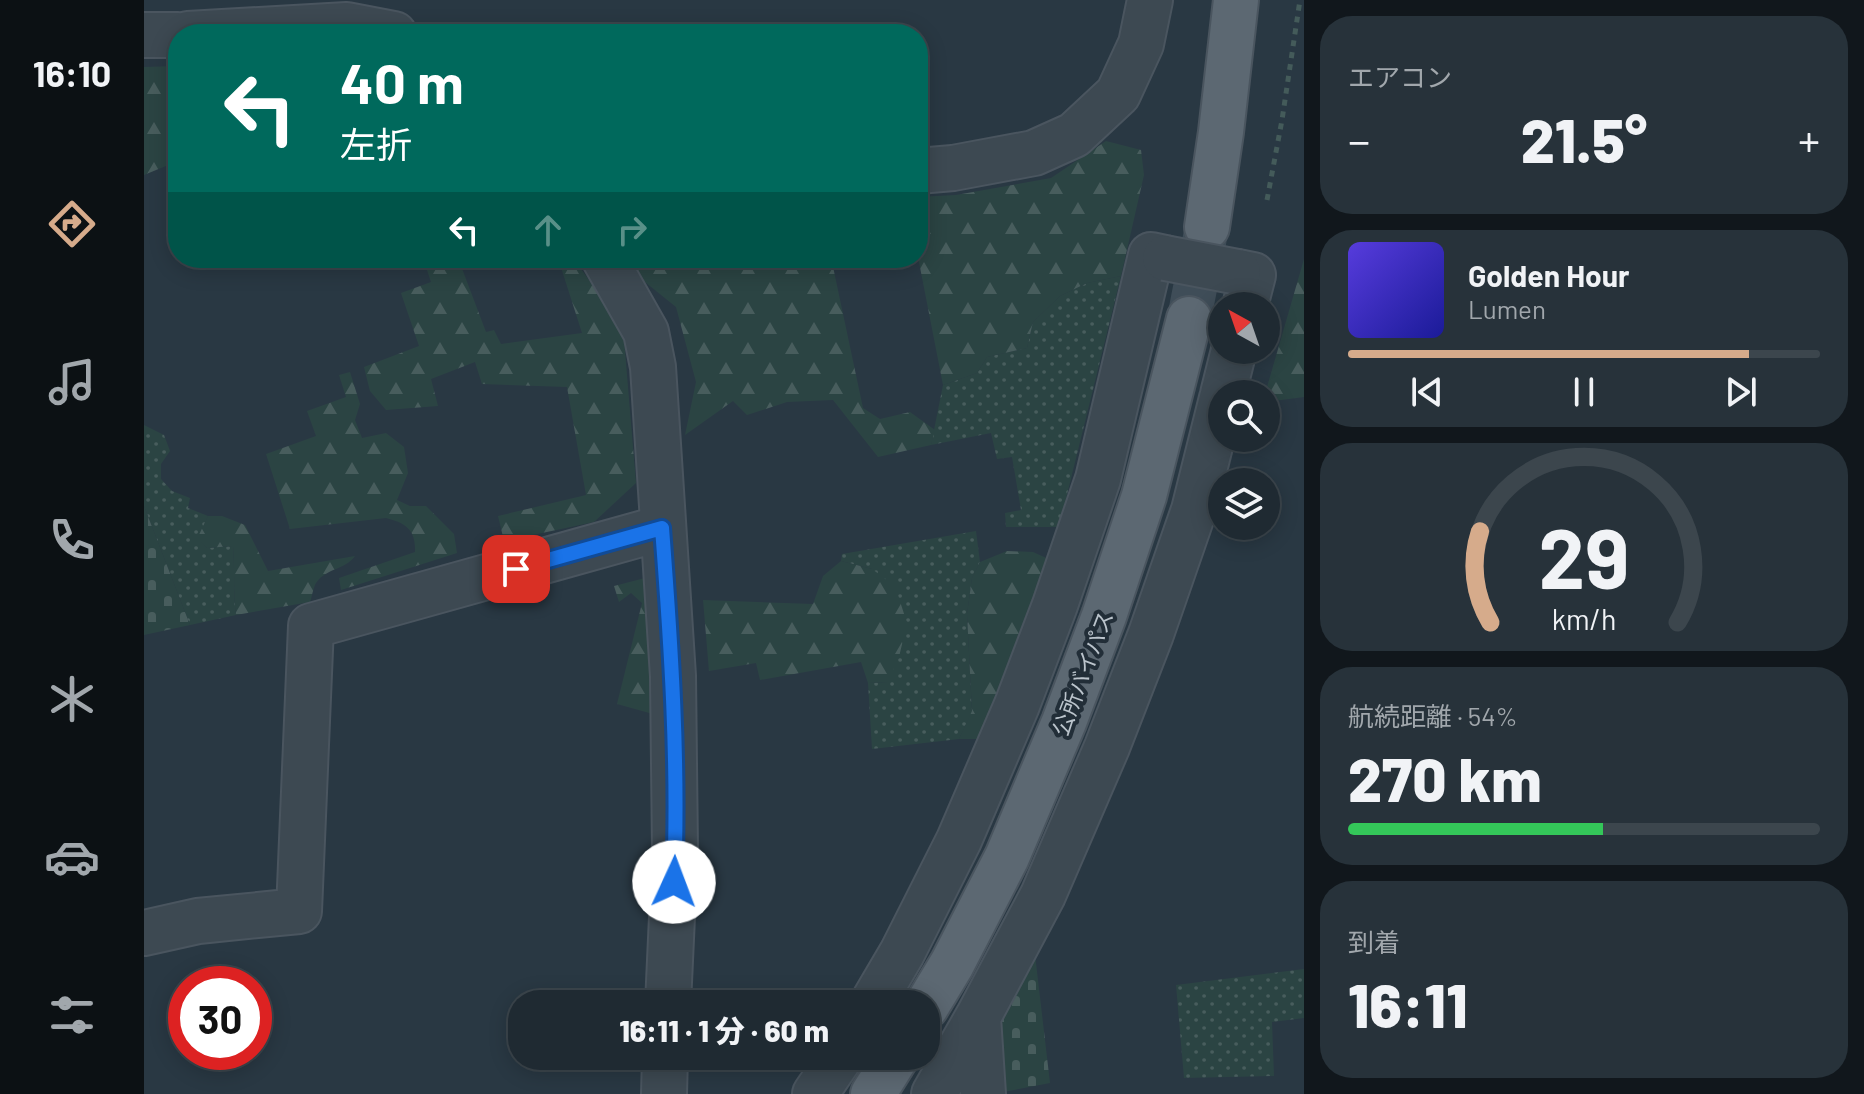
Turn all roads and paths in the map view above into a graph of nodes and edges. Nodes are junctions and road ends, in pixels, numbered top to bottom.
1 (1150, 0) edge
2 (1236, 0) edge
3 (1300, 0) edge
4 (144, 35) edge
5 (168, 35) edge
6 (928, 170) edge
7 (1207, 227) tunnel mouth
8 (610, 268) edge
9 (1246, 284) edge
10 (1189, 319) tunnel mouth
11 (1208, 452) edge
12 (662, 528) junction
13 (144, 933) edge
14 (669, 990) edge
15 (880, 990) edge
16 (936, 990) edge
17 (978, 1017) junction
18 (665, 1070) edge
19 (831, 1070) edge
20 (888, 1070) edge
21 (664, 1094) edge
22 (815, 1094) edge
23 (873, 1094) edge
24 (934, 1094) edge
25 (983, 1094) edge

1 - 6 street
2 - 7 main road
3 - 9 path
4 - 5 street
8 - 12 street
9 - 15 street, bridge
10 - 16 main road, 公所バイパス
11 - 17 street
12 - 13 street
12 - 14 street
17 - 24 street
17 - 25 street
18 - 21 street
19 - 22 street
20 - 23 main road

